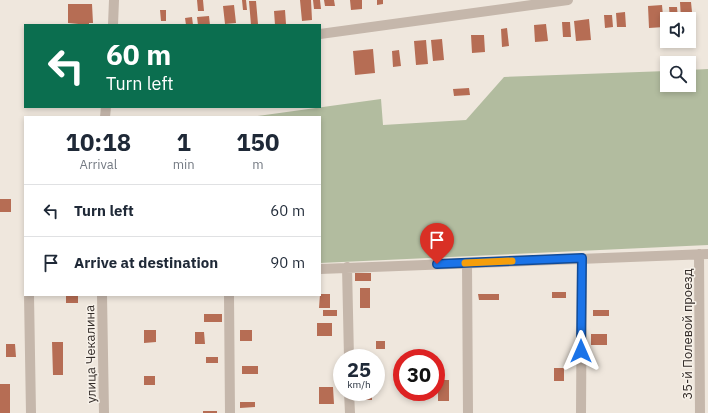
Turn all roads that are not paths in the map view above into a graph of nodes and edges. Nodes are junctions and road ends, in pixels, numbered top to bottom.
1 (114, 0) edge
2 (568, 0) edge
3 (515, 4) edge
4 (113, 24) edge
5 (321, 34) edge
6 (704, 254) edge
7 (582, 258) junction
8 (468, 263) junction
9 (347, 267) junction
10 (321, 269) edge
11 (29, 296) edge
12 (102, 296) edge
13 (229, 296) edge
14 (349, 349) edge
15 (349, 401) edge
16 (31, 413) edge
17 (104, 413) edge
18 (230, 413) edge
19 (350, 413) edge
20 (468, 413) edge
21 (581, 413) edge
22 (700, 413) edge

1 - 4 street
2 - 3 street
3 - 5 street
6 - 7 street
6 - 22 street, 35-й Полевой проезд
7 - 8 street
7 - 21 street
8 - 9 street
8 - 20 street
9 - 10 street
9 - 14 street
11 - 16 street
12 - 17 street, улица Чекалина
13 - 18 street
15 - 19 street

